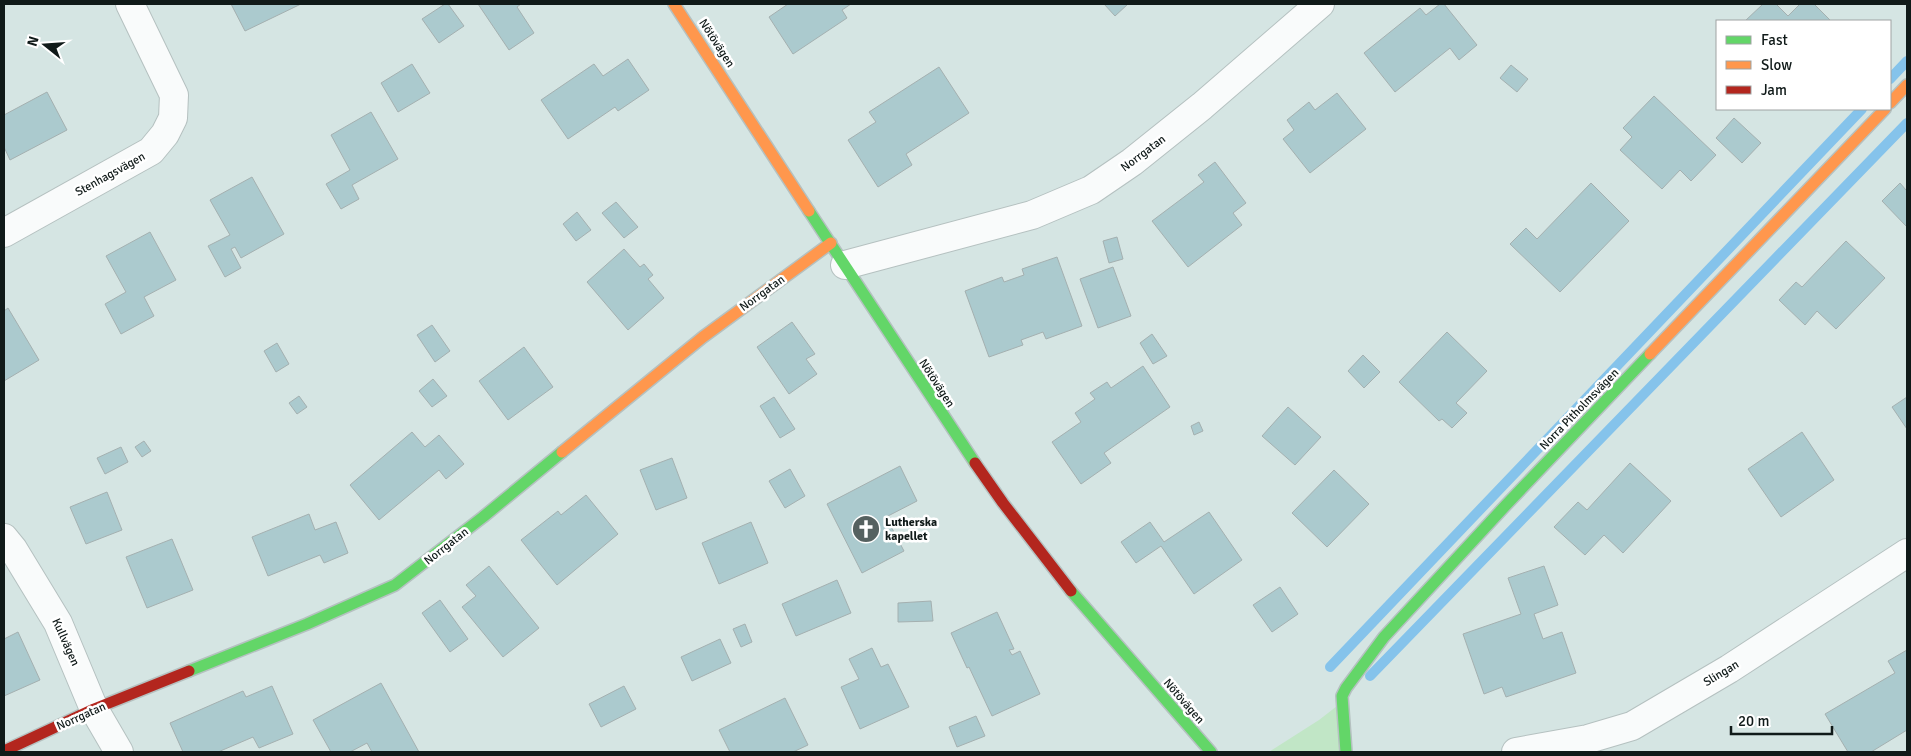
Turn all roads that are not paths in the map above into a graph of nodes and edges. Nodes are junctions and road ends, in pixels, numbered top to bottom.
1 (130, 4) edge
2 (674, 4) edge
3 (1320, 4) edge
4 (1907, 85) edge
5 (1891, 102) edge
6 (1883, 110) edge
7 (4, 233) edge
8 (838, 254) junction
9 (4, 538) edge
10 (1907, 553) edge
11 (94, 709) junction
12 (4, 752) edge
13 (118, 752) edge
14 (1210, 752) edge
15 (1346, 752) edge
16 (1516, 752) edge

1 - 7 street, Stenhagsvägen
2 - 8 street, Nötövägen
3 - 8 street, Norrgatan
4 - 5 street
6 - 15 street, Norra Pitholmsvägen
8 - 11 street, Norrgatan
8 - 14 street, Nötövägen
9 - 11 street, Kullvägen
10 - 16 street, Slingan
11 - 12 street, Norrgatan
11 - 13 street, Kullvägen

